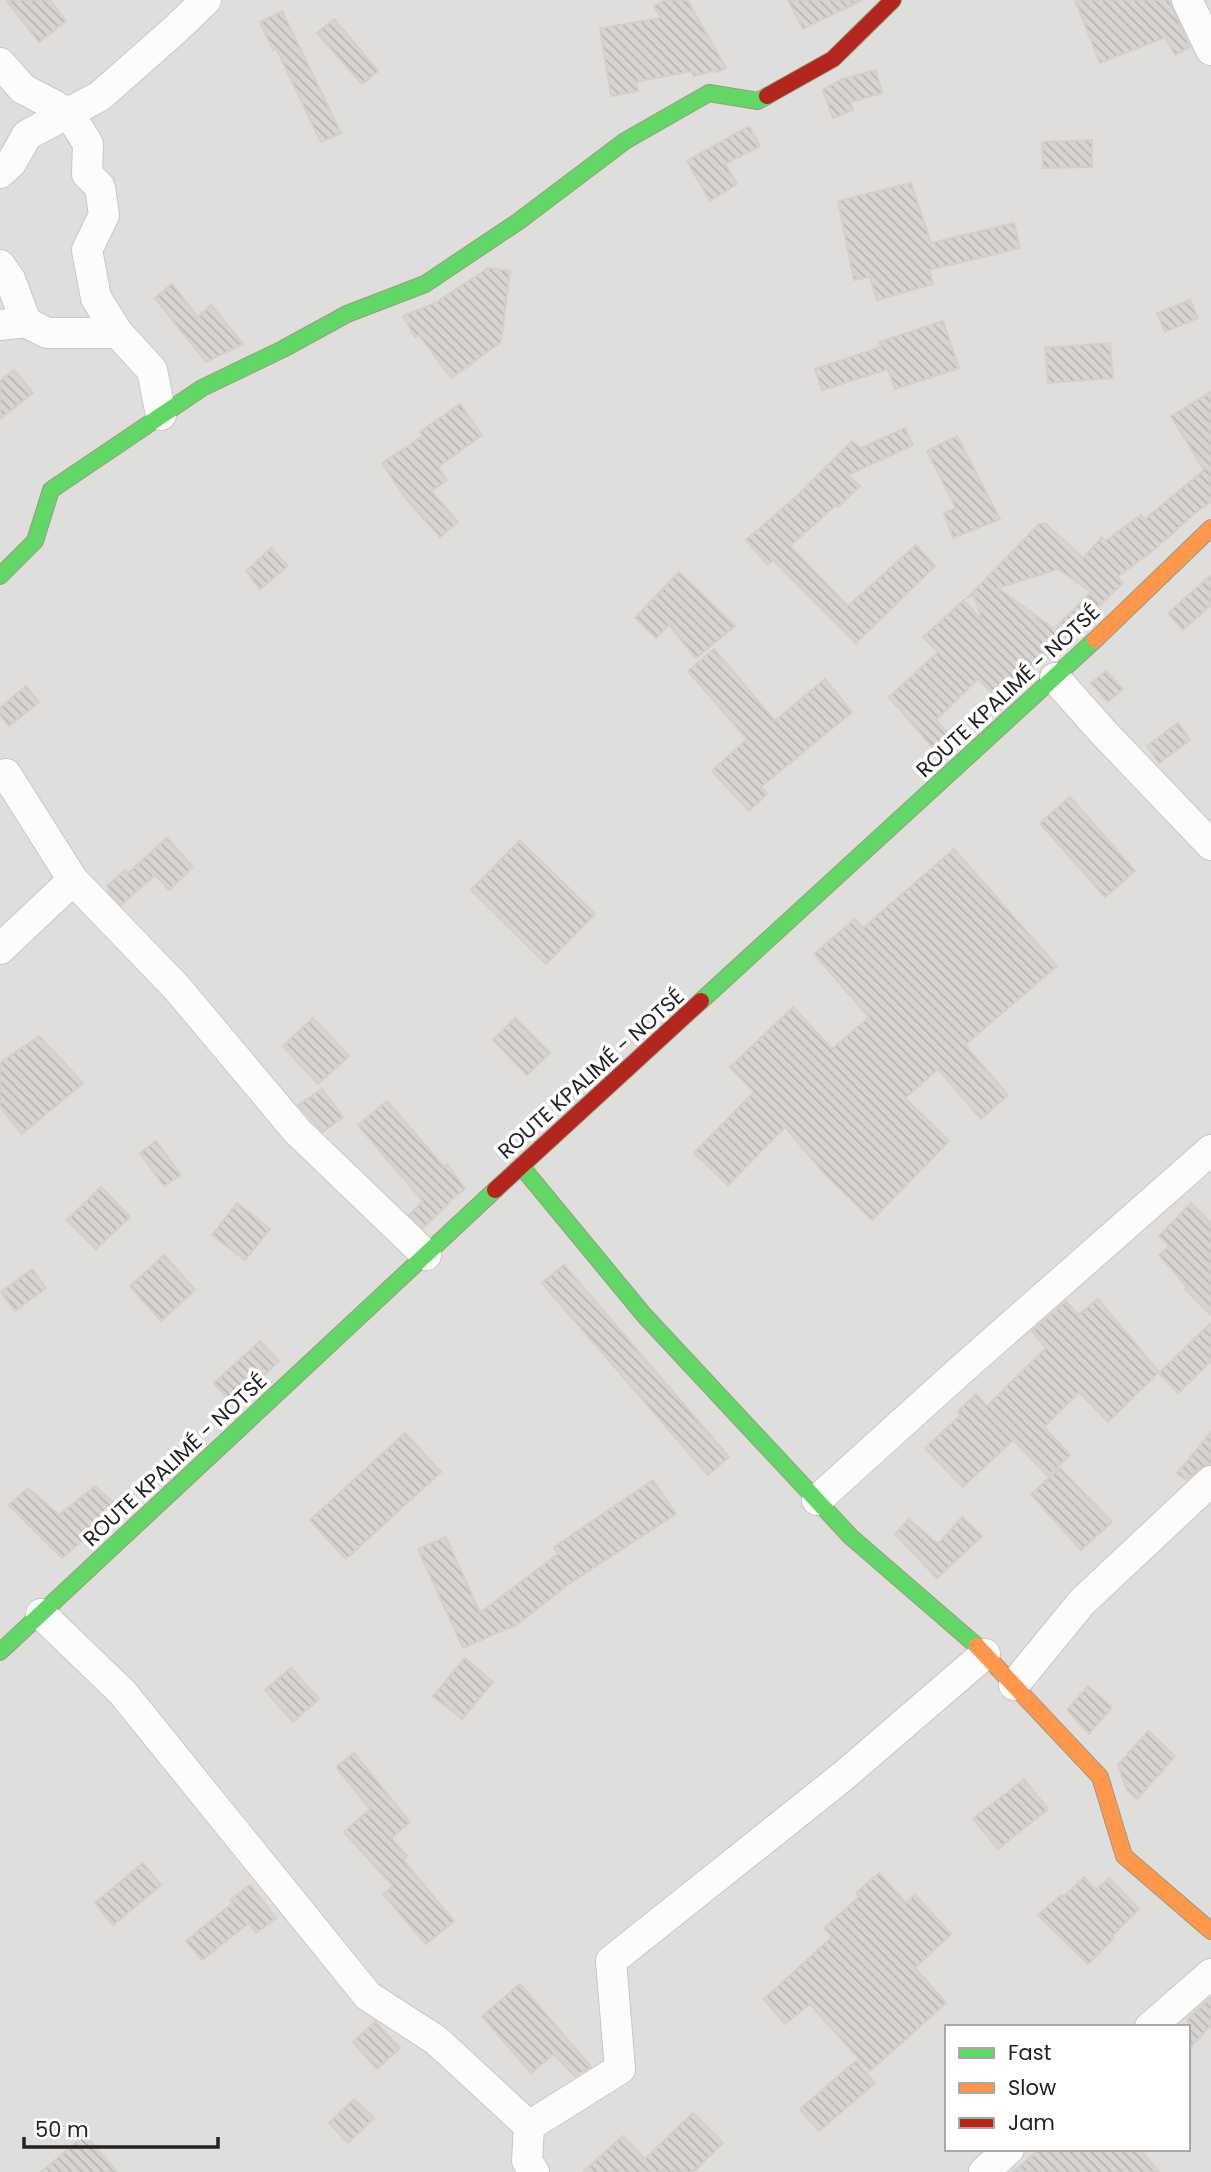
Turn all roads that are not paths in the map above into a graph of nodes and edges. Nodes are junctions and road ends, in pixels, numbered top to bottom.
1 (206, 0) edge
2 (893, 0) edge
3 (1187, 0) edge
4 (1211, 50) edge
5 (0, 63) edge
6 (69, 113) junction
7 (0, 173) edge
8 (0, 265) edge
9 (13, 324) edge
10 (118, 333) junction
11 (161, 415) junction
12 (1211, 528) edge
13 (0, 576) edge
14 (1055, 678) junction
15 (6, 774) dead end
16 (1211, 845) edge
17 (73, 880) junction
18 (0, 948) edge
19 (1211, 1150) edge
20 (521, 1166) junction
21 (426, 1255) junction
22 (1211, 1481) edge
23 (817, 1500) junction
24 (41, 1614) junction
25 (0, 1652) edge
26 (985, 1654) junction
27 (1014, 1685) junction
28 (1211, 1931) edge
29 (1211, 1974) edge
30 (1152, 2025) edge
31 (529, 2126) junction
32 (1007, 2151) edge
33 (527, 2168) edge
34 (984, 2172) edge

1 - 6 street
2 - 11 street
3 - 4 street
5 - 6 street
6 - 7 street
6 - 10 street
8 - 9 street
9 - 10 street
10 - 11 street
11 - 13 street
12 - 14 street, ROUTE KPALIMÉ - NOTSÉ
14 - 16 street
14 - 20 street, ROUTE KPALIMÉ - NOTSÉ
15 - 17 street
17 - 18 street
17 - 21 street
19 - 23 street
20 - 21 street, ROUTE KPALIMÉ - NOTSÉ
20 - 23 street
21 - 24 street, ROUTE KPALIMÉ - NOTSÉ
22 - 27 street
23 - 26 street
24 - 25 street, ROUTE KPALIMÉ - NOTSÉ
24 - 31 street
26 - 27 street
26 - 31 street
27 - 28 street
29 - 30 street
31 - 33 street
32 - 34 street

